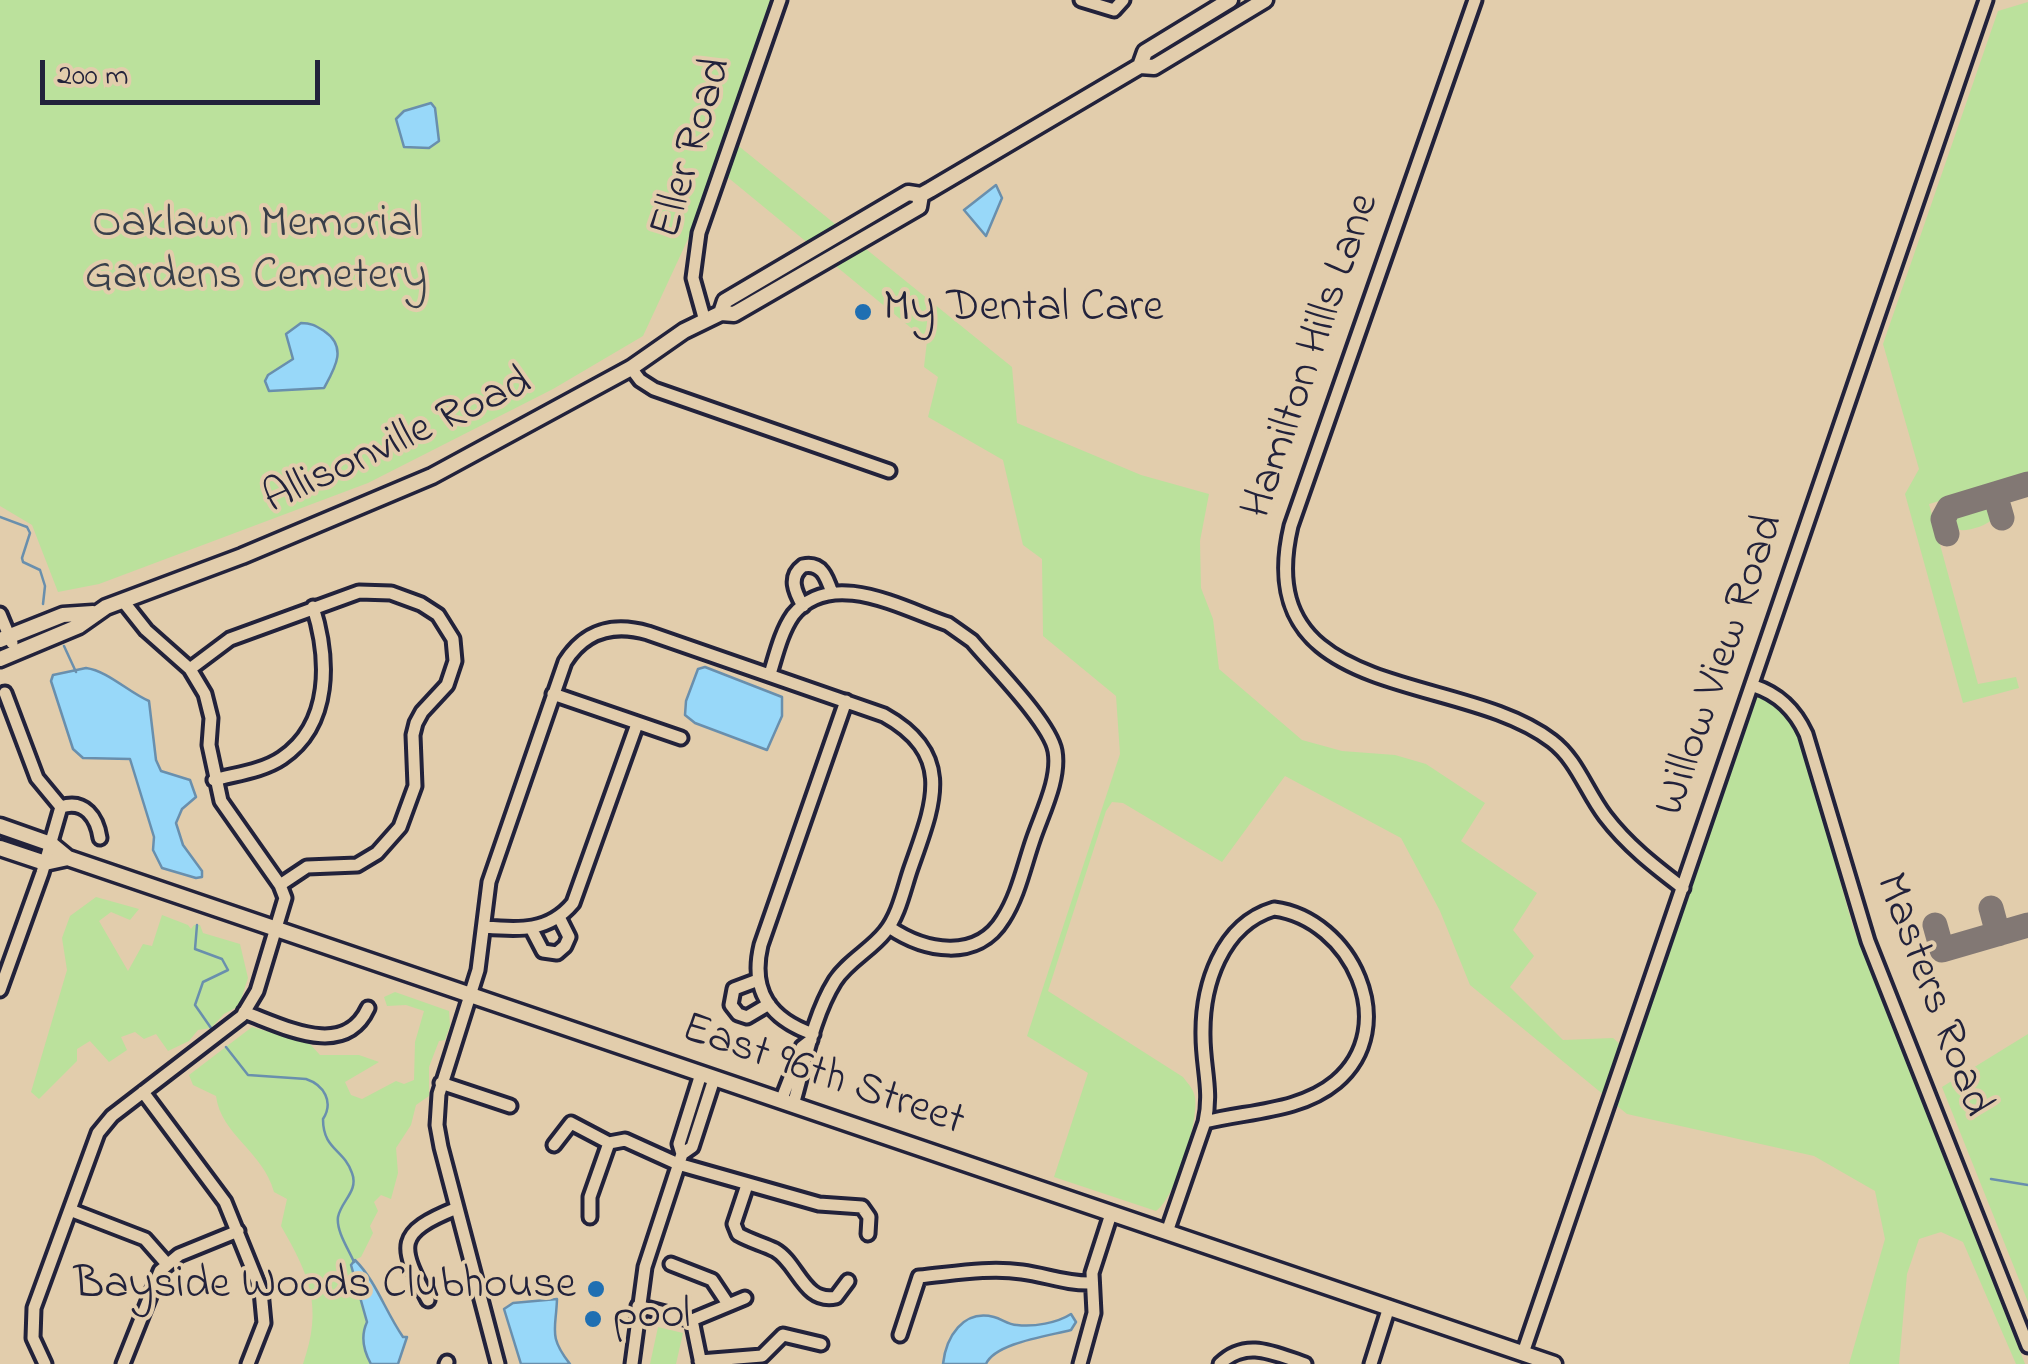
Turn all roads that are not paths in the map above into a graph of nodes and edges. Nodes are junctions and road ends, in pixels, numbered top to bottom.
1 (780, 0) edge
2 (1082, 0) edge
3 (1124, 0) edge
4 (1230, 0) edge
5 (1265, 0) edge
6 (1475, 0) edge
7 (1986, 0) edge
8 (1140, 66) junction
9 (705, 320) junction
10 (630, 368) junction
11 (889, 471) dead end
12 (832, 593) junction
13 (123, 601) junction
14 (804, 606) junction
15 (313, 607) junction
16 (94, 613) junction
17 (0, 614) edge
18 (4, 638) edge
19 (15, 652) junction
20 (0, 659) edge
21 (190, 669) junction
22 (770, 674) junction
23 (1754, 686) junction
24 (5, 694) dead end
25 (553, 694) junction
26 (846, 701) junction
27 (638, 724) junction
28 (681, 738) dead end
29 (214, 780) junction
30 (61, 807) junction
31 (0, 826) edge
32 (100, 838) dead end
33 (0, 848) edge
34 (49, 853) junction
35 (280, 885) junction
36 (1683, 888) junction
37 (559, 918) junction
38 (485, 927) junction
39 (888, 927) junction
40 (530, 928) junction
41 (276, 930) junction
42 (758, 980) junction
43 (0, 990) edge
44 (471, 996) junction
45 (769, 1004) junction
46 (368, 1008) dead end
47 (244, 1012) junction
48 (812, 1037) junction
49 (708, 1076) junction
50 (442, 1083) junction
51 (143, 1092) junction
52 (787, 1102) junction
53 (510, 1106) dead end
54 (1205, 1122) junction
55 (609, 1143) junction
56 (554, 1145) dead end
57 (680, 1159) junction
58 (747, 1184) junction
59 (457, 1208) junction
60 (70, 1210) junction
61 (1112, 1214) junction
62 (590, 1217) dead end
63 (238, 1232) junction
64 (1167, 1232) junction
65 (868, 1234) dead end
66 (167, 1264) junction
67 (671, 1264) dead end
68 (848, 1281) dead end
69 (1092, 1284) junction
70 (745, 1298) dead end
71 (428, 1300) dead end
72 (728, 1304) junction
73 (638, 1306) junction
74 (1389, 1307) junction
75 (692, 1320) junction
76 (900, 1334) dead end
77 (821, 1344) dead end
78 (2028, 1346) edge
79 (1523, 1353) junction
80 (42, 1359) edge
81 (763, 1360) edge
82 (701, 1362) edge
83 (123, 1364) edge
84 (248, 1364) edge
85 (498, 1364) edge
86 (632, 1364) edge
87 (1080, 1364) edge
88 (1220, 1364) edge
89 (1305, 1364) edge
90 (1370, 1364) edge
91 (1554, 1364) edge

1 - 9 street, Eller Road
2 - 3 street
4 - 8 main road, Allisonville Road
5 - 8 main road, Allisonville Road
6 - 36 street, Hamilton Hills Lane
7 - 23 street, Willow View Road
8 - 9 main road, Allisonville Road
9 - 10 main road, Allisonville Road
10 - 11 street
10 - 13 main road, Allisonville Road
12 - 14 street
12 - 14 street
12 - 39 street
13 - 16 main road, Allisonville Road
13 - 21 street
14 - 22 street
15 - 21 street
15 - 29 street
15 - 35 street
16 - 18 main road, Allisonville Road
16 - 19 main road, Allisonville Road
17 - 18 street
18 - 19 street
19 - 20 main road, Allisonville Road
21 - 29 street
22 - 25 street
22 - 26 street
23 - 36 street, Willow View Road
23 - 78 street, Masters Road
24 - 30 street
25 - 27 street
25 - 38 street
26 - 39 street
26 - 42 street
27 - 28 street
27 - 37 street
29 - 35 street
30 - 32 street
30 - 34 street
31 - 34 main road, East 96th Street
33 - 34 main road, East 96th Street
34 - 41 main road, East 96th Street
34 - 43 street
35 - 41 street
36 - 79 street, Willow View Road
37 - 40 street
37 - 40 street
38 - 40 street
38 - 44 street
39 - 48 street
41 - 44 main road, East 96th Street
41 - 47 street
42 - 45 street
42 - 45 street
44 - 49 main road, East 96th Street
44 - 50 street
45 - 48 street
46 - 47 street
47 - 51 street
48 - 52 street
49 - 52 main road, East 96th Street
49 - 57 street
50 - 53 street
50 - 59 street
51 - 60 street
51 - 63 street
52 - 61 main road, East 96th Street
54 - 54 street
54 - 64 street
55 - 56 street
55 - 57 street
55 - 62 street
57 - 58 street
57 - 73 street
58 - 65 street
58 - 68 street
59 - 71 street
59 - 85 street
60 - 66 street
60 - 80 street
61 - 64 main road, East 96th Street
61 - 69 street
63 - 66 street
63 - 84 street
64 - 74 main road, East 96th Street
66 - 83 street
67 - 72 street
69 - 76 street
69 - 87 street
70 - 72 street
72 - 75 street
73 - 75 street
73 - 86 street
74 - 79 main road, East 96th Street
74 - 90 street
75 - 82 street
77 - 81 street
79 - 91 main road, East 96th Street
81 - 82 street
88 - 89 street

